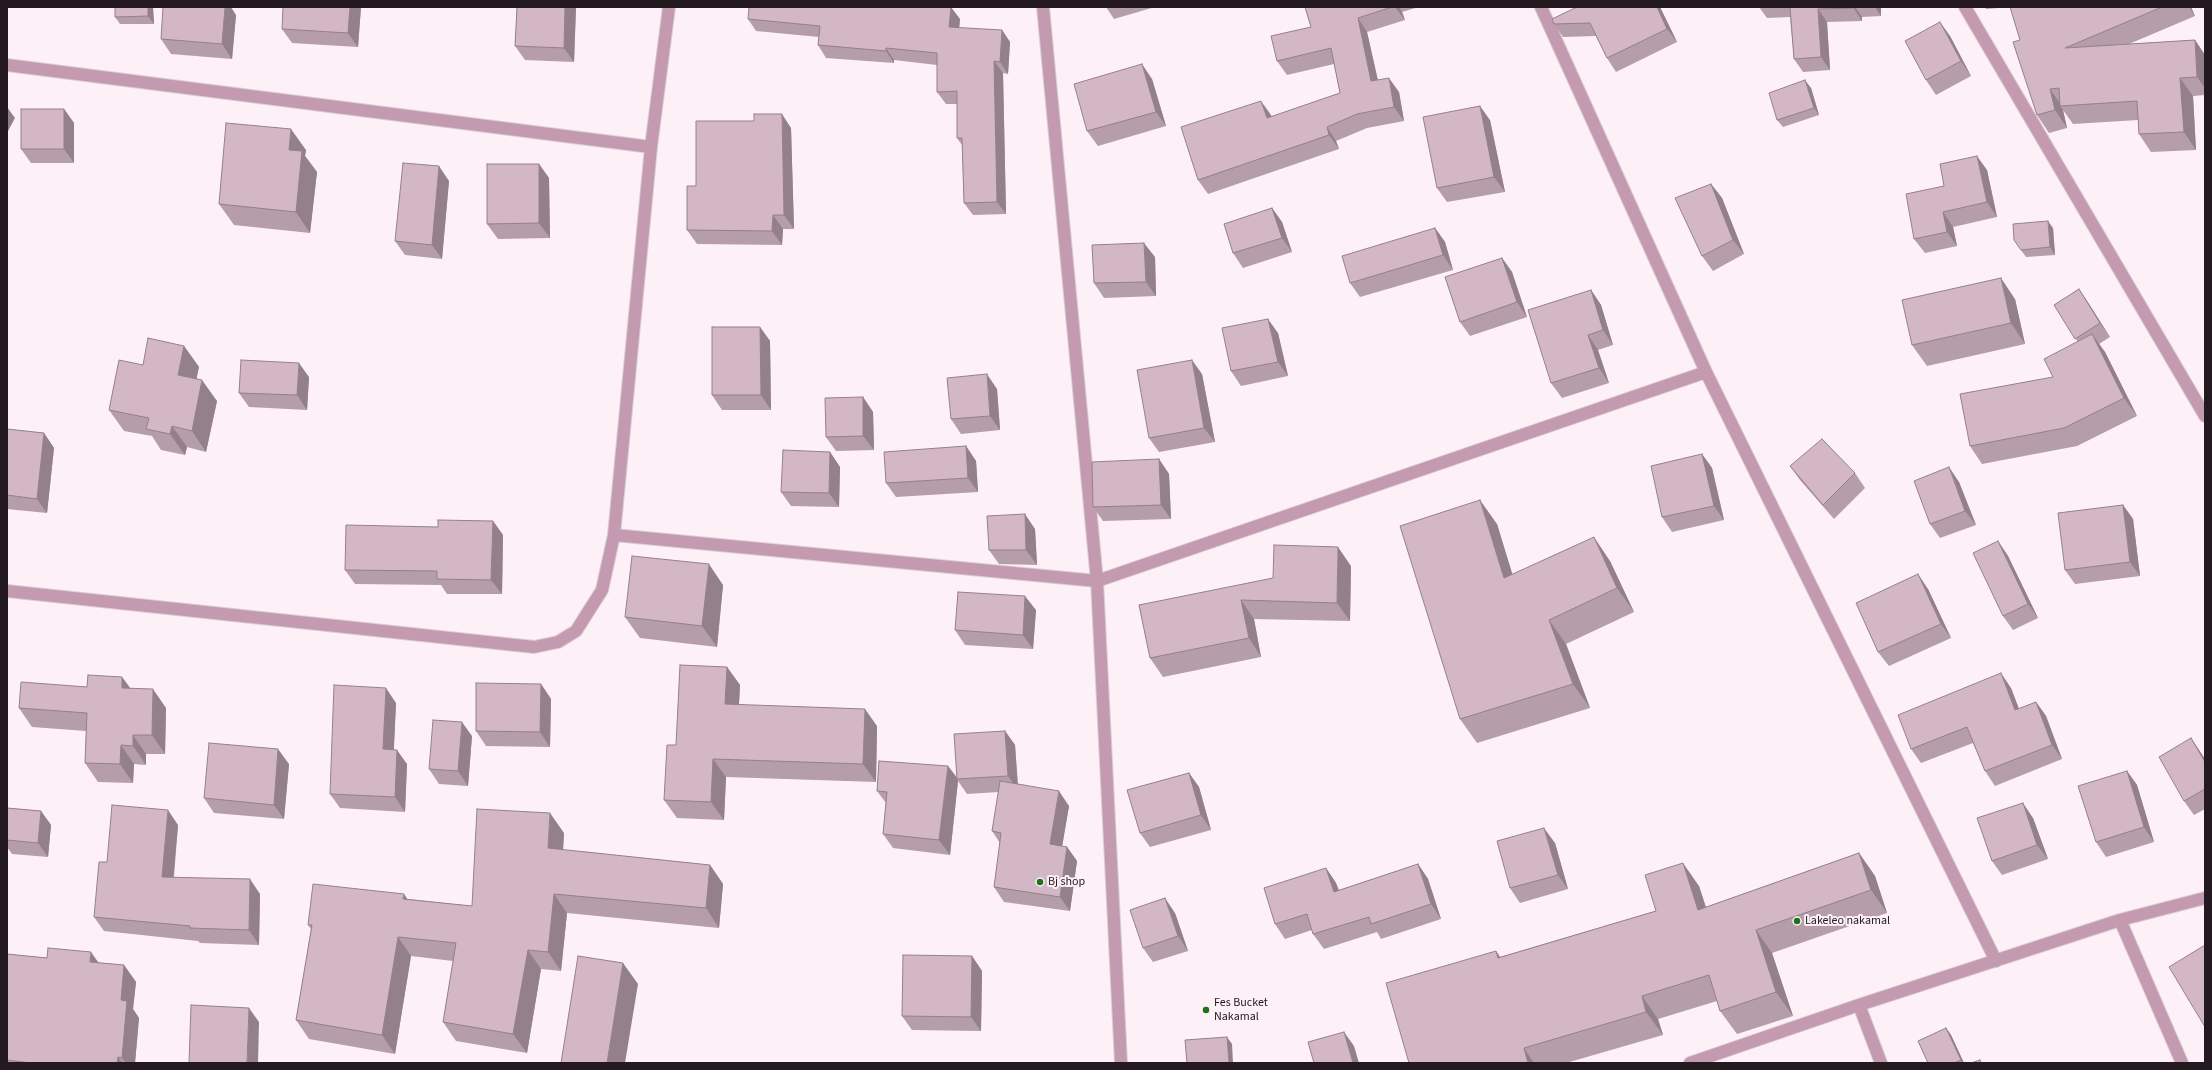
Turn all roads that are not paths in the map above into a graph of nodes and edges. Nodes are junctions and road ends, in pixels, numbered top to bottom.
1 (669, 7) edge
2 (1044, 7) edge
3 (1541, 7) edge
4 (1965, 7) edge
5 (7, 65) edge
6 (651, 147) junction
7 (1706, 372) junction
8 (2205, 416) edge
9 (614, 535) junction
10 (1097, 581) junction
11 (7, 591) edge
12 (2205, 898) edge
13 (2120, 920) junction
14 (1996, 961) junction
15 (1859, 1005) junction
16 (1121, 1063) edge
17 (1690, 1063) edge
18 (1881, 1063) edge
19 (2182, 1063) edge

1 - 6 street
2 - 10 street
3 - 7 street
4 - 8 street
5 - 6 street
6 - 9 street
7 - 10 street
7 - 14 street
9 - 10 street
9 - 11 street
10 - 16 street
12 - 13 street
13 - 14 street
13 - 19 street
14 - 15 street
15 - 17 street
15 - 18 street

